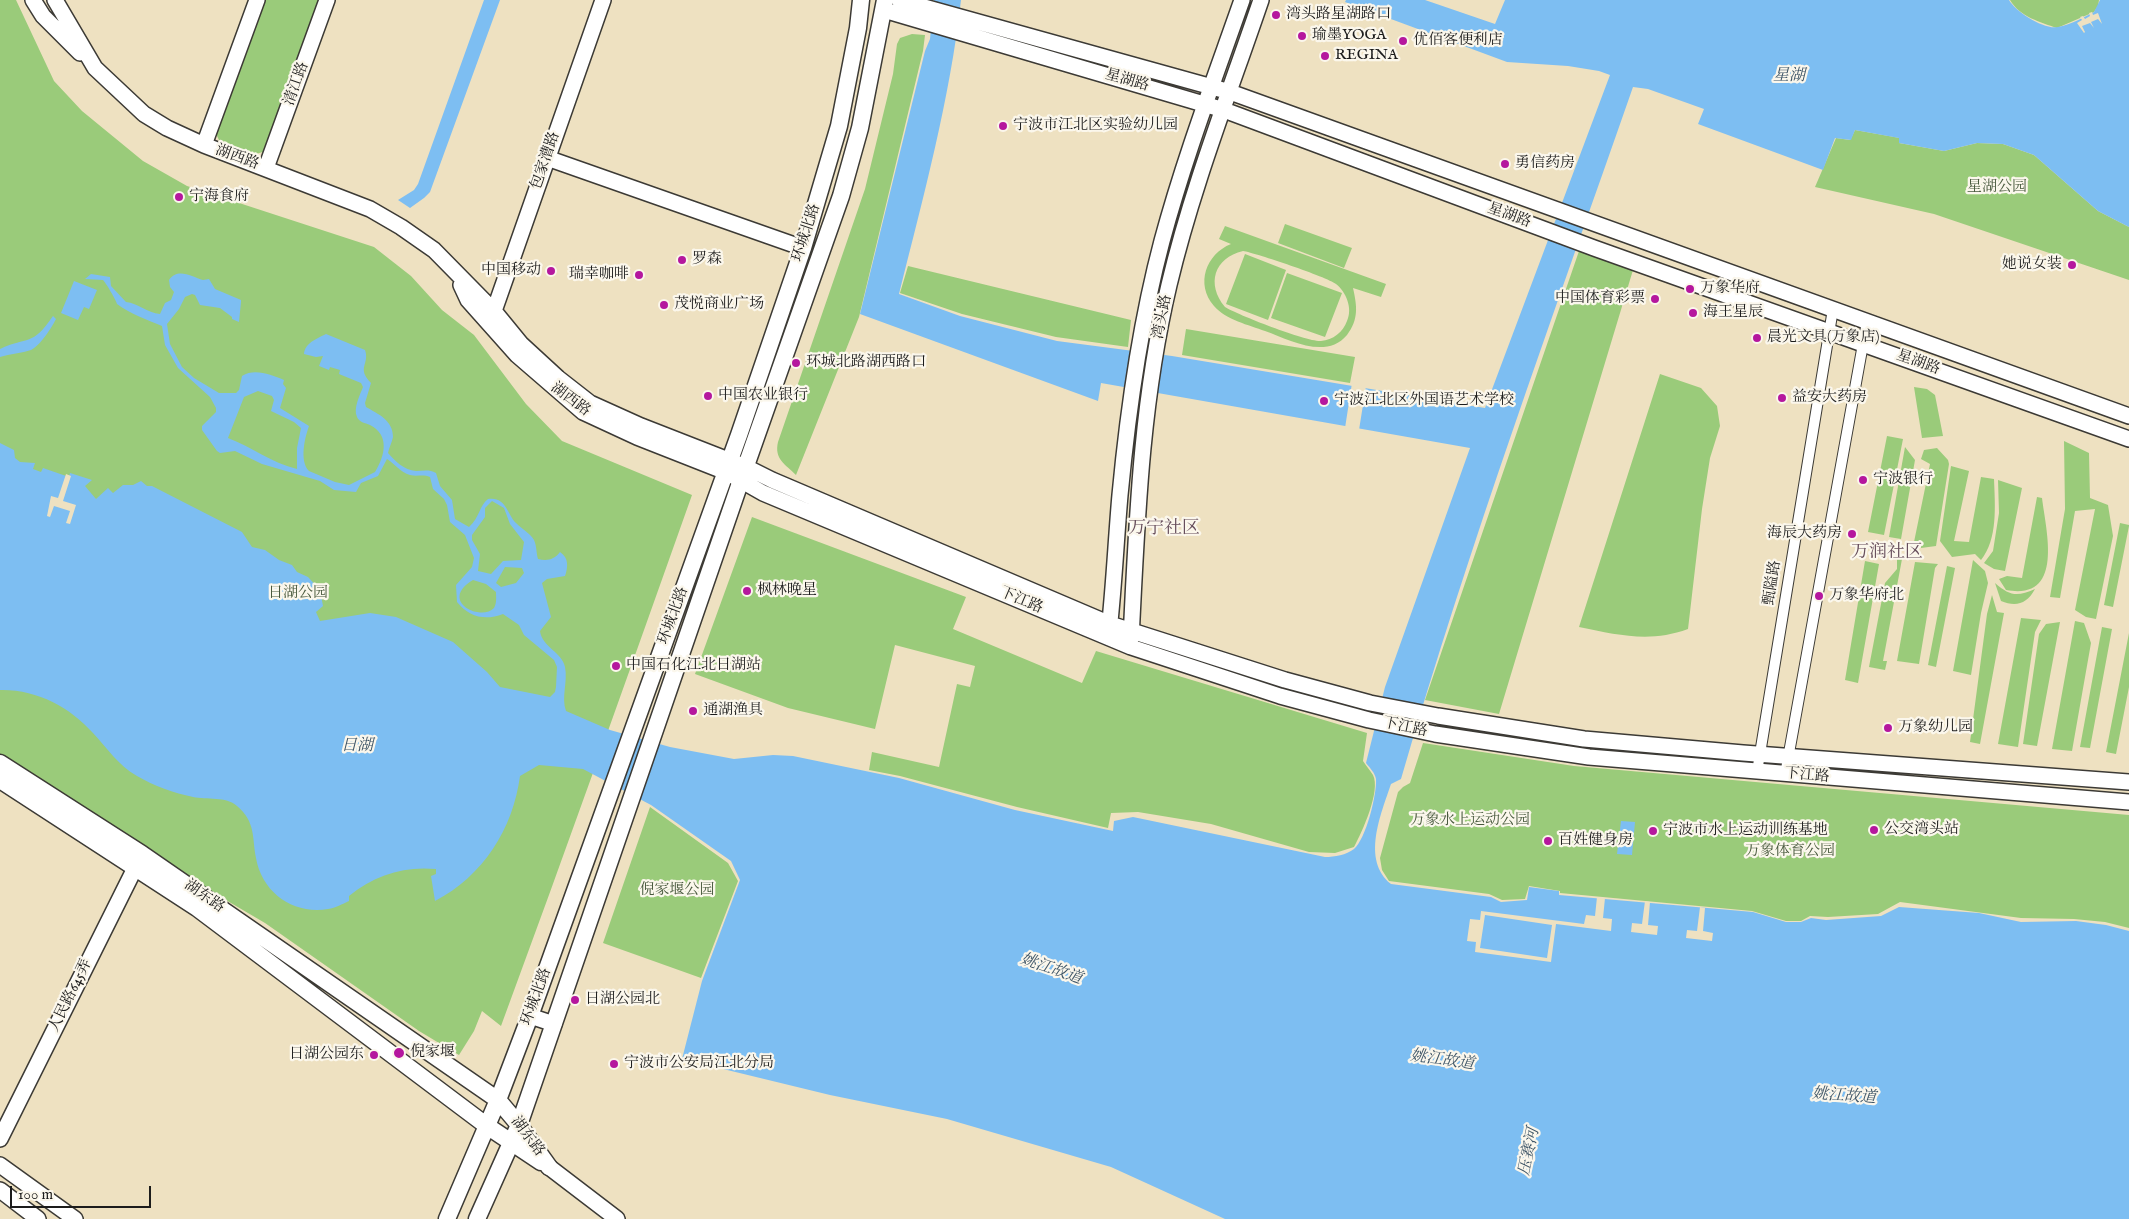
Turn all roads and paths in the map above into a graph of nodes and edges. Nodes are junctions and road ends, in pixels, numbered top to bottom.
1 (33, 0) edge
2 (55, 0) edge
3 (257, 0) edge
4 (327, 0) edge
5 (603, 0) edge
6 (861, 0) edge
7 (898, 0) edge
8 (1242, 0) edge
9 (1261, 0) edge
10 (884, 5) edge
11 (96, 68) junction
12 (1211, 86) junction
13 (1230, 92) junction
14 (1205, 104) junction
15 (1224, 110) junction
16 (204, 145) junction
17 (547, 158) junction
18 (266, 168) junction
19 (803, 248) junction
20 (1796, 296) junction
21 (1833, 310) junction
22 (490, 315) junction
23 (1790, 318) junction
24 (1867, 322) junction
25 (1830, 332) junction
26 (1863, 344) junction
27 (2129, 416) edge
28 (2129, 439) edge
29 (728, 466) junction
30 (744, 473) junction
31 (1057, 601) junction
32 (1045, 611) junction
33 (1109, 631) junction
34 (1132, 631) junction
35 (1131, 647) junction
36 (1760, 754) junction
37 (1789, 756) junction
38 (0, 764) edge
39 (1757, 772) junction
40 (1786, 775) junction
41 (0, 780) edge
42 (2129, 782) edge
43 (2129, 802) edge
44 (138, 861) junction
45 (530, 1016) junction
46 (554, 1024) junction
47 (498, 1100) junction
48 (519, 1125) junction
49 (487, 1126) junction
50 (0, 1138) edge
51 (512, 1142) junction
52 (0, 1165) edge
53 (549, 1167) junction
54 (0, 1190) edge
55 (38, 1219) edge
56 (75, 1219) edge
57 (447, 1219) edge
58 (477, 1219) edge
59 (617, 1219) edge

1 - 11 main road
2 - 11 main road, 湖西路
3 - 16 main road
4 - 18 main road, 清江路
5 - 17 main road, 包家漕路
6 - 19 main road, 环城北路
7 - 12 main road, 星湖路
8 - 12 main road, 湾头路
9 - 13 main road, 湾头路
10 - 14 main road, 星湖路
10 - 30 main road, 环城北路
11 - 16 main road, 湖西路
12 - 13 main road, 星湖路
12 - 14 main road, 湾头路
13 - 15 main road, 湾头路
13 - 20 main road, 星湖路
14 - 15 main road, 星湖路
14 - 33 main road, 湾头路
15 - 23 main road, 星湖路
15 - 34 main road, 湾头路
16 - 18 main road, 湖西路
17 - 19 main road
17 - 22 main road, 包家漕路
18 - 22 main road, 湖西路
19 - 29 main road, 环城北路
20 - 21 main road, 星湖路
20 - 23 main road
21 - 24 main road, 星湖路
21 - 25 street, 甄隘路
22 - 29 main road, 湖西路
23 - 25 main road, 星湖路
24 - 26 street
24 - 27 main road, 星湖路
25 - 26 main road, 星湖路
25 - 36 street, 甄隘路
26 - 28 main road, 星湖路
26 - 37 street
29 - 30 main road, 下江路
29 - 45 main road, 环城北路
30 - 31 main road, 下江路
30 - 32 main road, 下江路
30 - 46 main road, 环城北路
31 - 32 main road
31 - 33 main road, 下江路
32 - 33 main road, 下江路
33 - 34 main road, 下江路
33 - 35 main road, 下江路
34 - 35 main road, 湾头路
34 - 36 main road, 下江路
35 - 39 main road, 下江路
36 - 37 main road, 下江路
36 - 39 street, 甄隘路
37 - 40 street
37 - 42 main road, 下江路
38 - 44 main road, 湖东路
39 - 40 main road, 下江路
40 - 43 main road, 下江路
41 - 44 main road, 湖东路
44 - 47 main road, 湖东路
44 - 49 main road, 湖东路
44 - 50 main road, 人民路645弄
45 - 46 main road
45 - 47 main road, 环城北路
46 - 48 main road, 环城北路
47 - 48 main road, 湖东路
47 - 49 main road, 环城北路
48 - 51 main road, 环城北路
48 - 53 main road, 湖东路
49 - 51 main road, 湖东路
49 - 57 main road, 环城北路
51 - 53 main road, 湖东路
51 - 58 main road, 环城北路
52 - 56 main road
53 - 59 main road
54 - 55 main road

